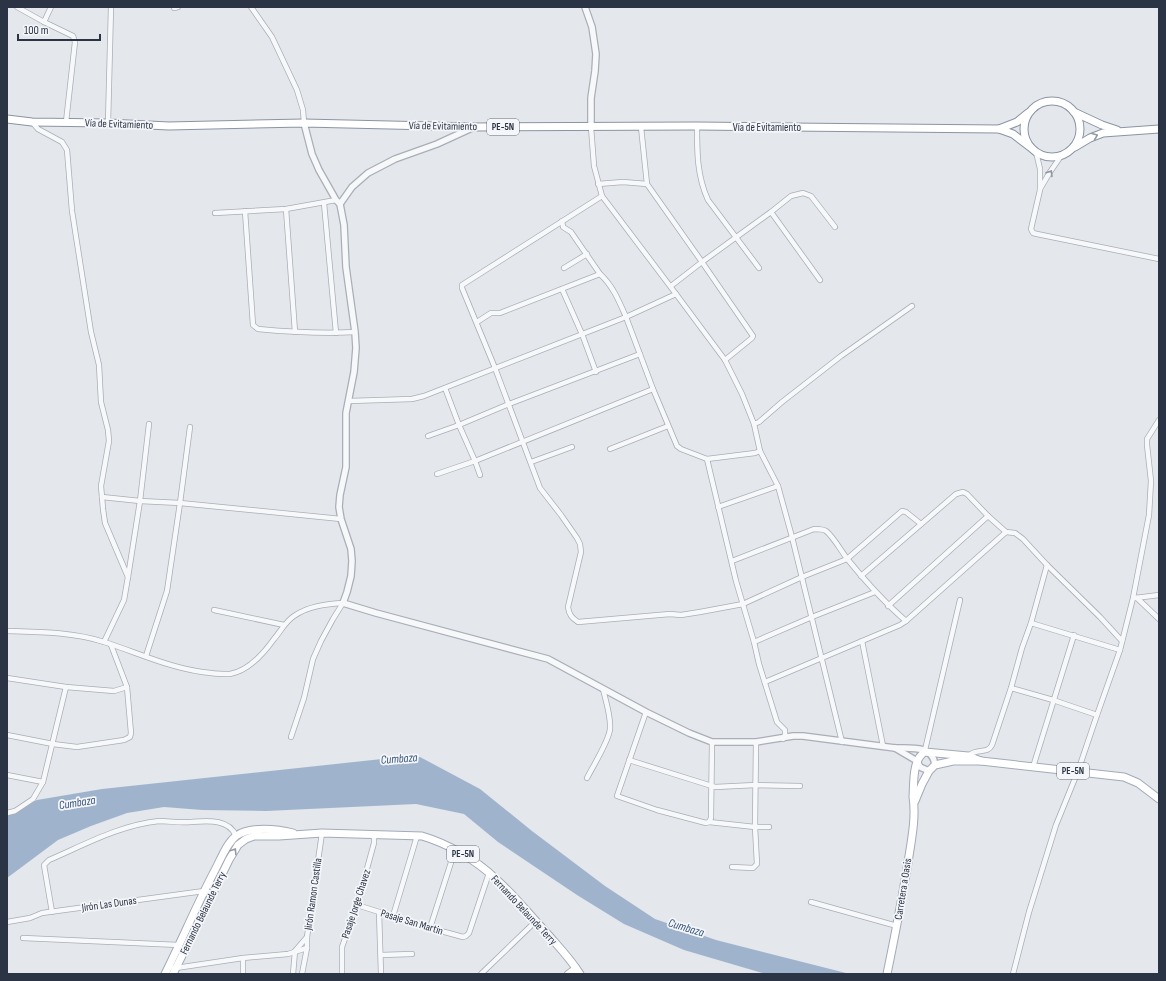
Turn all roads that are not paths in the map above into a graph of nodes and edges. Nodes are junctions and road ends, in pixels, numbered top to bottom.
1 (17, 7) edge
2 (51, 7) edge
3 (111, 7) edge
4 (251, 7) edge
5 (585, 7) edge
6 (44, 22) junction
7 (1031, 110) junction
8 (1074, 112) junction
9 (7, 120) edge
10 (32, 122) junction
11 (66, 122) junction
12 (108, 123) junction
13 (304, 123) junction
14 (697, 126) junction
15 (475, 127) junction
16 (592, 127) junction
17 (642, 127) junction
18 (999, 129) junction
19 (1159, 129) edge
20 (1121, 131) junction
21 (1030, 147) junction
22 (1072, 149) junction
23 (1036, 152) junction
24 (1062, 156) junction
25 (598, 184) junction
26 (647, 184) junction
27 (1040, 190) junction
28 (602, 196) junction
29 (336, 200) junction
30 (324, 203) junction
31 (340, 204) junction
32 (286, 209) junction
33 (245, 211) junction
34 (772, 212) junction
35 (215, 213) dead end
36 (562, 221) junction
37 (835, 228) dead end
38 (736, 238) junction
39 (587, 254) junction
40 (1159, 259) edge
41 (702, 262) junction
42 (564, 268) dead end
43 (759, 268) dead end
44 (600, 274) junction
45 (820, 280) dead end
46 (671, 286) junction
47 (562, 289) junction
48 (676, 294) junction
49 (912, 306) dead end
50 (626, 316) junction
51 (476, 322) junction
52 (295, 332) junction
53 (355, 332) junction
54 (336, 333) junction
55 (582, 334) junction
56 (640, 354) junction
57 (725, 360) junction
58 (495, 368) junction
59 (596, 372) junction
60 (445, 388) junction
61 (653, 389) junction
62 (349, 401) junction
63 (509, 404) junction
64 (1159, 420) edge
65 (149, 424) dead end
66 (754, 424) junction
67 (459, 425) junction
68 (668, 426) junction
69 (190, 428) dead end
70 (428, 436) dead end
71 (523, 442) junction
72 (572, 447) dead end
73 (610, 449) dead end
74 (760, 451) junction
75 (707, 459) junction
76 (475, 461) junction
77 (531, 462) junction
78 (437, 474) dead end
79 (480, 475) dead end
80 (778, 486) junction
81 (102, 497) junction
82 (140, 501) junction
83 (180, 502) junction
84 (718, 507) junction
85 (988, 516) junction
86 (341, 519) junction
87 (921, 524) junction
88 (1006, 532) junction
89 (792, 537) junction
90 (847, 559) junction
91 (732, 561) junction
92 (1047, 565) junction
93 (862, 576) junction
94 (128, 577) junction
95 (802, 577) junction
96 (875, 592) junction
97 (1159, 595) edge
98 (1135, 598) junction
99 (960, 600) dead end
100 (343, 603) junction
101 (743, 604) junction
102 (888, 606) junction
103 (214, 610) dead end
104 (812, 617) junction
105 (1159, 619) edge
106 (906, 621) junction
107 (1031, 623) junction
108 (284, 625) junction
109 (7, 631) edge
110 (1074, 635) junction
111 (862, 641) junction
112 (1122, 641) junction
113 (104, 642) junction
114 (754, 642) junction
115 (111, 645) junction
116 (1120, 650) junction
117 (146, 656) junction
118 (822, 658) junction
119 (7, 678) edge
120 (765, 682) junction
121 (66, 687) junction
122 (126, 687) junction
123 (1011, 688) junction
124 (603, 689) junction
125 (1053, 700) junction
126 (646, 712) junction
127 (1097, 715) junction
128 (7, 735) edge
129 (291, 736) dead end
130 (783, 739) junction
131 (712, 742) junction
132 (756, 742) junction
133 (842, 742) junction
134 (53, 744) junction
135 (883, 746) junction
136 (895, 748) junction
137 (927, 751) junction
138 (968, 756) junction
139 (629, 760) junction
140 (917, 761) junction
141 (981, 761) junction
142 (935, 765) junction
143 (1032, 767) junction
144 (929, 771) junction
145 (1078, 771) junction
146 (7, 774) edge
147 (588, 778) dead end
148 (43, 782) junction
149 (711, 785) junction
150 (756, 785) junction
151 (800, 786) dead end
152 (1159, 799) edge
153 (914, 803) junction
154 (7, 813) edge
155 (709, 822) junction
156 (755, 827) junction
157 (769, 827) dead end
158 (322, 833) junction
159 (374, 834) junction
160 (298, 835) junction
161 (236, 836) junction
162 (417, 836) junction
163 (455, 850) junction
164 (732, 867) dead end
165 (489, 873) junction
166 (204, 891) junction
167 (213, 893) junction
168 (811, 902) dead end
169 (357, 906) junction
170 (52, 912) junction
171 (379, 912) junction
172 (393, 916) junction
173 (536, 921) junction
174 (7, 922) edge
175 (897, 926) junction
176 (430, 928) junction
177 (307, 937) junction
178 (23, 938) dead end
179 (179, 944) junction
180 (307, 948) junction
181 (295, 951) junction
182 (412, 954) dead end
183 (381, 955) junction
184 (243, 958) junction
185 (168, 967) junction
186 (175, 971) edge
187 (578, 971) edge
188 (165, 974) edge
189 (243, 974) edge
190 (293, 974) edge
191 (302, 974) edge
192 (342, 974) edge
193 (381, 974) edge
194 (481, 974) edge
195 (568, 974) edge
196 (887, 974) edge
197 (1013, 974) edge

1 - 6 street
2 - 6 street
3 - 12 street
4 - 13 street
5 - 16 street
6 - 11 street
7 - 8 main road
7 - 18 main road, Vía de Evitamiento / PE-5N
7 - 21 main road
8 - 20 main road
8 - 22 main road
9 - 10 main road, Vía de Evitamiento / PE-5N
10 - 11 main road, Vía de Evitamiento / PE-5N
10 - 81 street
11 - 12 main road, Vía de Evitamiento / PE-5N
12 - 13 main road, Vía de Evitamiento / PE-5N
13 - 15 main road, Vía de Evitamiento / PE-5N
13 - 29 street
14 - 17 main road, Vía de Evitamiento / PE-5N
14 - 18 main road, Vía de Evitamiento / PE-5N
14 - 38 street
15 - 16 main road, Vía de Evitamiento / PE-5N
15 - 31 street
16 - 17 main road, Vía de Evitamiento / PE-5N
16 - 25 street
17 - 26 street
18 - 21 main road, Vía de Evitamiento / PE-5N
19 - 20 main road
22 -> 20 main road
21 - 23 main road
22 - 24 main road
23 - 24 main road
23 - 27 street
27 -> 24 street
25 - 26 street
25 - 28 street
26 - 41 street
27 - 40 street
28 - 36 street
28 - 46 street
29 - 30 street
29 - 31 street
30 - 32 street
30 - 54 street
31 - 53 street
32 - 33 street
32 - 52 street
33 - 35 street
33 - 52 street
34 - 37 street
34 - 38 street
34 - 45 street
36 - 39 street
36 - 51 street
38 - 41 street
38 - 43 street
39 - 42 street
39 - 44 street
41 - 46 street
41 - 57 street
44 - 47 street
44 - 50 street
46 - 48 street
47 - 51 street
47 - 55 street
48 - 50 street
48 - 57 street
49 - 66 street
50 - 55 street
50 - 56 street
51 - 58 street
52 - 54 street
53 - 54 street
53 - 62 street
55 - 58 street
55 - 59 street
56 - 59 street
56 - 61 street
57 - 66 street
58 - 60 street
58 - 63 street
59 - 63 street
60 - 62 street
60 - 67 street
61 - 68 street
61 - 71 street
62 - 86 street
63 - 67 street
63 - 71 street
64 - 98 street
65 - 82 street
66 - 74 street
67 - 70 street
67 - 76 street
68 - 73 street
68 - 75 street
69 - 83 street
71 - 76 street
71 - 77 street
72 - 77 street
74 - 75 street
74 - 80 street
75 - 84 street
76 - 78 street
76 - 79 street
77 - 101 street
80 - 84 street
80 - 89 street
81 - 82 street
81 - 94 street
82 - 83 street
82 - 94 street
83 - 86 street
83 - 117 street
84 - 91 street
85 - 87 street
85 - 88 street
85 - 102 street
86 - 100 street
87 - 90 street
87 - 93 street
88 - 92 street
88 - 106 street
89 - 90 street
89 - 91 street
89 - 95 street
90 - 93 street
90 - 95 street
91 - 101 street
92 - 107 street
92 - 112 street
93 - 96 street
94 - 113 street
95 - 101 street
95 - 104 street
96 - 102 street
96 - 104 street
97 - 98 street
98 - 105 street
98 - 112 street
99 - 137 street
100 - 108 street
100 - 124 street
100 - 129 street
101 - 114 street
102 - 106 street
103 - 108 street
104 - 114 street
104 - 118 street
106 - 111 street
107 - 110 street
107 - 123 street
108 - 117 street
109 - 113 street
110 - 116 street
110 - 125 street
111 - 118 street
111 - 135 street
112 - 116 street
113 - 115 street
114 - 120 street
115 - 117 street
115 - 122 street
116 - 127 street
118 - 120 street
118 - 133 street
119 - 121 street
120 - 130 street
121 - 122 street
121 - 134 street
122 - 134 street
123 - 125 street
123 - 138 street
124 - 126 street
124 - 147 street
125 - 127 street
125 - 143 street
126 - 131 street
126 - 139 street
127 - 145 street
128 - 134 street
130 - 132 street
130 - 133 street
131 - 132 street
131 - 149 street
132 - 150 street
133 - 135 street
134 - 148 street
135 - 136 street
136 - 137 street
136 - 140 street
137 - 138 main road, PE-5N
137 - 140 main road
137 - 142 street
138 - 141 main road, PE-5N
139 - 149 street
139 - 155 street
140 - 144 street
140 - 153 main road, Carretera a Oasis
141 - 142 main road, PE-5N
141 - 143 main road, PE-5N
142 - 144 main road, Carretera a Oasis
143 - 145 main road, PE-5N
144 - 153 main road, Carretera a Oasis
145 - 152 main road, PE-5N
145 - 197 street
146 - 148 street
148 - 154 street
149 - 150 street
149 - 155 street
150 - 151 street
150 - 156 street
153 - 175 main road, Carretera a Oasis
155 - 156 street
156 - 157 street
156 - 164 street
158 - 159 main road, Fernando Belaunde Terry / PE-5N
158 - 160 main road, Fernando Belaunde Terry / PE-5N
158 - 177 street, Jirón Ramon Castilla
159 - 162 main road, Fernando Belaunde Terry / PE-5N
159 - 169 street, Pasaje Jorge Chavez
160 - 161 main road, Fernando Belaunde Terry / PE-5N
167 -> 160 main road, Fernando Belaunde Terry / PE-5N
161 - 166 main road
161 - 170 street
162 - 163 main road, Fernando Belaunde Terry / PE-5N
162 - 172 street
163 - 165 main road, Fernando Belaunde Terry / PE-5N
163 - 176 street
165 - 173 main road, Fernando Belaunde Terry / PE-5N
165 - 176 street, Pasaje San Martin
166 - 167 street, Jirón Las Dunas
166 - 170 street, Jirón Las Dunas
166 - 179 main road
167 - 186 main road, Fernando Belaunde Terry / PE-5N
168 - 175 street
169 - 171 street, Pasaje San Martin
169 - 192 street, Pasaje Jorge Chavez
170 - 174 street, Jirón Las Dunas
171 - 172 street, Pasaje San Martin
171 - 183 street
172 - 176 street, Pasaje San Martin
173 - 187 main road, Fernando Belaunde Terry / PE-5N
173 - 194 street
175 - 196 main road, Carretera a Oasis
177 - 180 street
177 - 181 street, Jirón Ramon Castilla
178 - 179 street
179 - 185 main road
180 - 181 street
180 - 191 street
181 - 184 street
181 - 190 street
182 - 183 street
183 - 193 street
184 - 186 street
184 - 189 street
185 - 186 street
185 - 188 main road
187 - 195 main road

